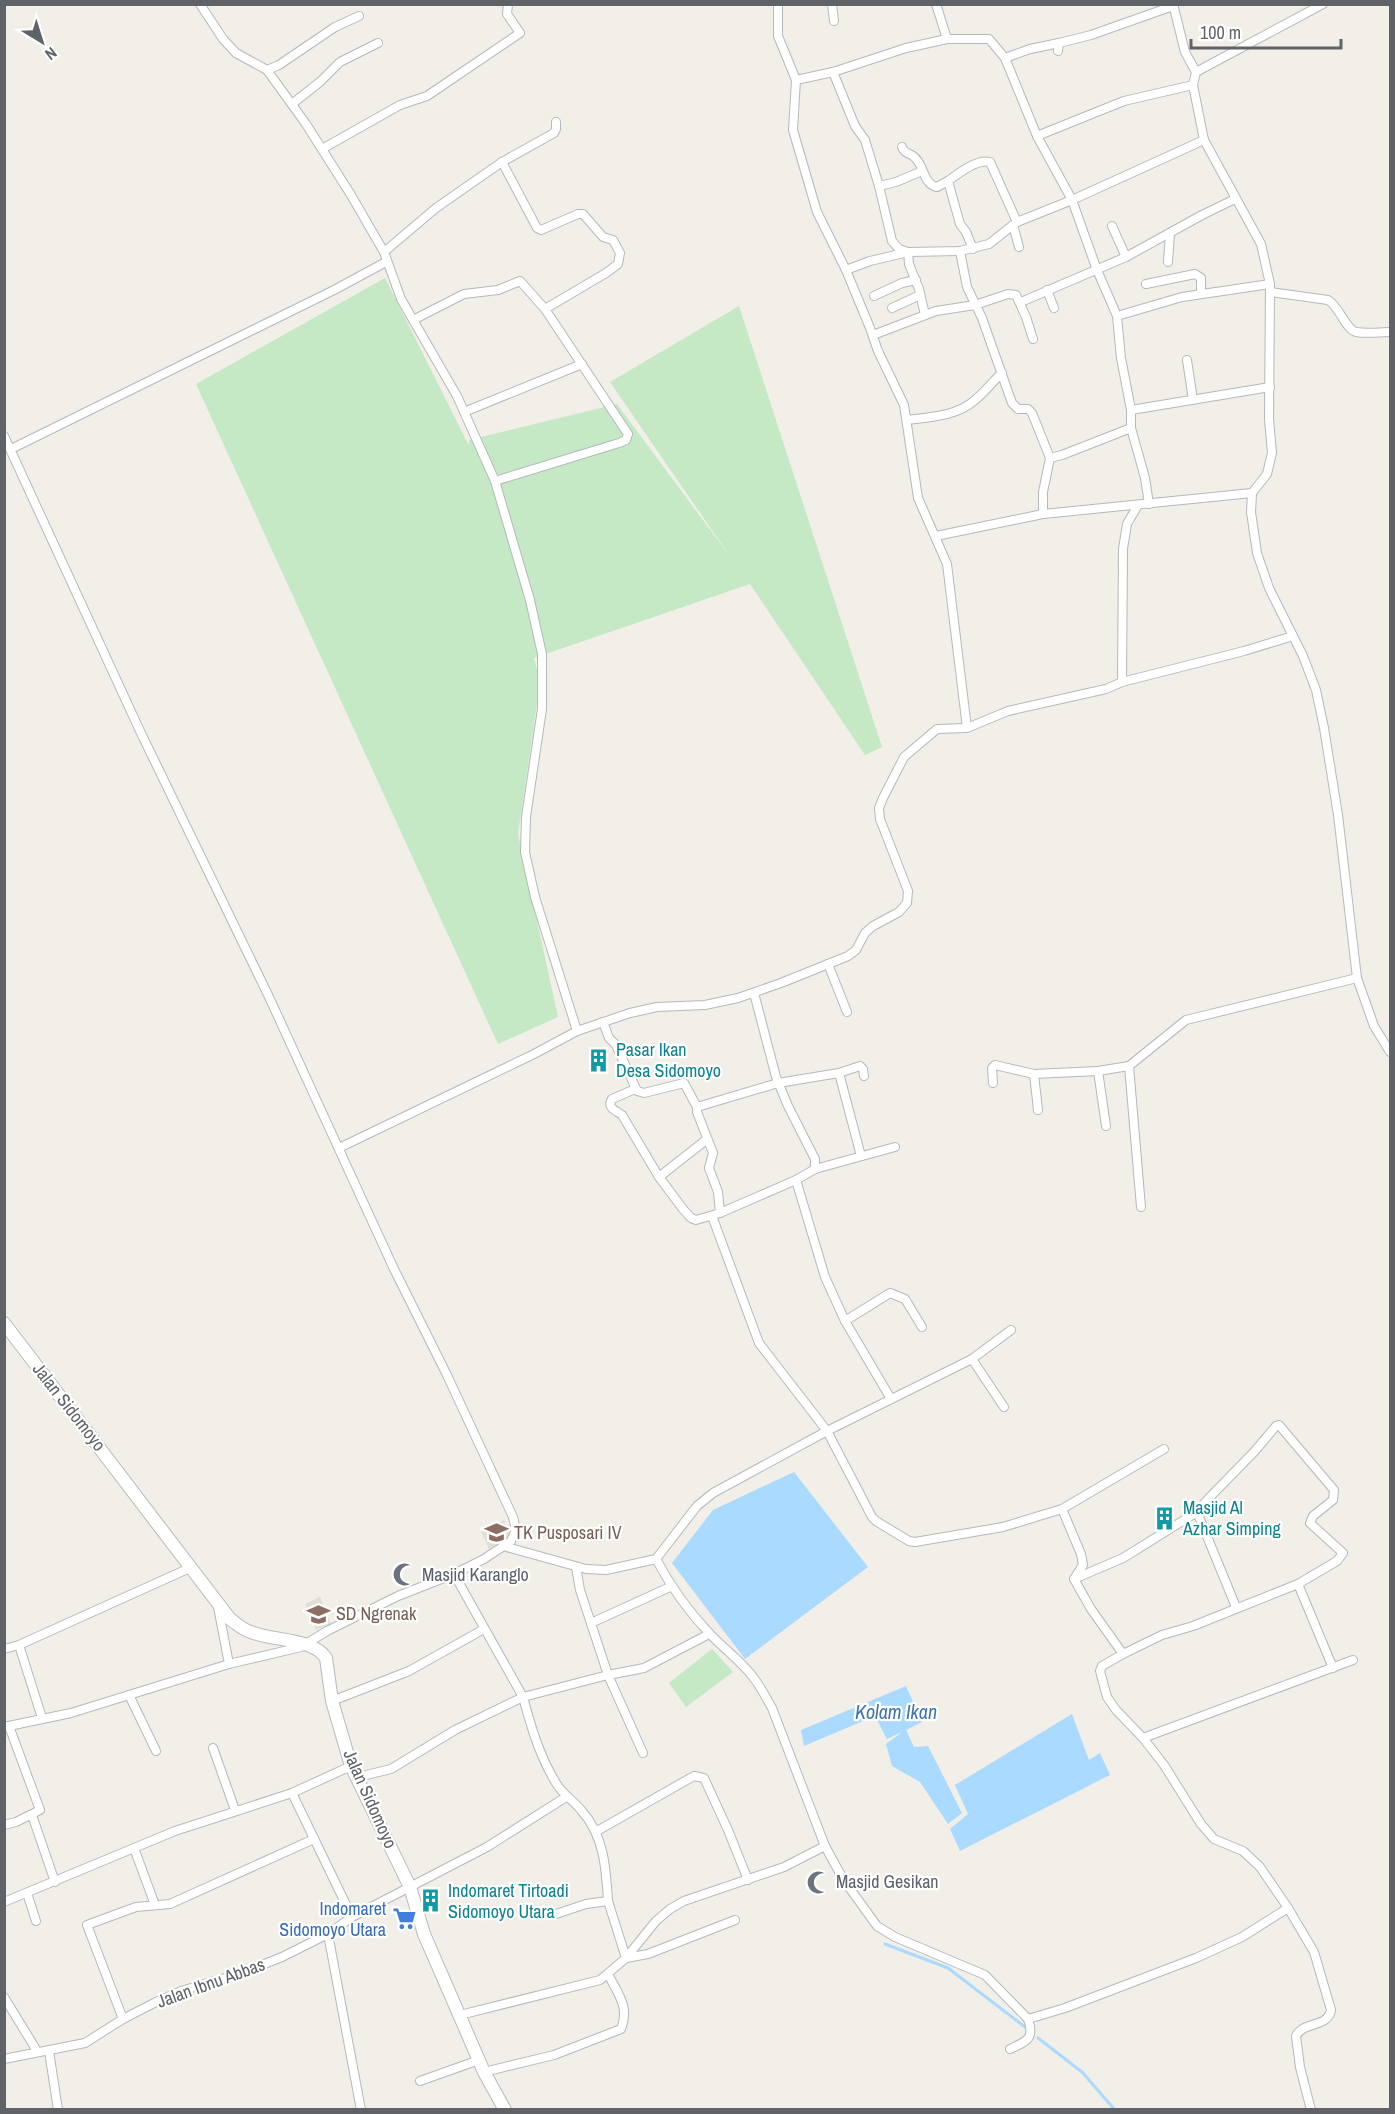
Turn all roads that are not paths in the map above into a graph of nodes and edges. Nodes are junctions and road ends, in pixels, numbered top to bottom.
1 (200, 4) edge
2 (508, 4) edge
3 (778, 4) edge
4 (832, 4) edge
5 (936, 4) edge
6 (1323, 4) edge
7 (1173, 5) edge
8 (359, 16) dead end
9 (834, 21) dead end
10 (947, 39) junction
11 (378, 43) dead end
12 (1005, 58) junction
13 (267, 70) junction
14 (833, 72) junction
15 (1197, 72) junction
16 (796, 80) junction
17 (1192, 85) junction
18 (292, 104) junction
19 (556, 122) dead end
20 (1037, 136) junction
21 (1204, 140) junction
22 (902, 147) dead end
23 (322, 148) junction
24 (502, 162) junction
25 (922, 171) junction
26 (948, 181) junction
27 (879, 186) junction
28 (1235, 199) junction
29 (1072, 200) junction
30 (1015, 223) junction
31 (1112, 226) dead end
32 (1170, 233) junction
33 (1019, 247) dead end
34 (974, 249) junction
35 (960, 251) junction
36 (384, 252) junction
37 (908, 252) junction
38 (1126, 257) junction
39 (386, 262) junction
40 (1168, 262) dead end
41 (846, 270) junction
42 (1097, 270) junction
43 (1146, 284) dead end
44 (930, 286) dead end
45 (918, 288) junction
46 (1270, 288) junction
47 (1047, 290) junction
48 (1201, 294) junction
49 (874, 296) dead end
50 (1021, 302) junction
51 (975, 304) junction
52 (892, 308) dead end
53 (1054, 308) dead end
54 (545, 309) junction
55 (925, 315) junction
56 (1117, 316) junction
57 (413, 320) junction
58 (1390, 332) edge
59 (873, 335) junction
60 (1034, 339) dead end
61 (1187, 360) dead end
62 (582, 364) junction
63 (1002, 373) junction
64 (1270, 387) junction
65 (1193, 400) junction
66 (1131, 410) junction
67 (464, 412) junction
68 (907, 420) junction
69 (1131, 428) junction
70 (4, 436) edge
71 (11, 449) junction
72 (1050, 458) junction
73 (495, 481) junction
74 (1252, 493) junction
75 (1149, 504) junction
76 (1138, 506) junction
77 (1043, 514) junction
78 (936, 536) junction
79 (1293, 636) junction
80 (1122, 682) junction
81 (967, 728) junction
82 (828, 964) junction
83 (1357, 978) junction
84 (754, 993) junction
85 (847, 1012) dead end
86 (603, 1022) junction
87 (577, 1031) junction
88 (1390, 1052) edge
89 (1129, 1066) junction
90 (1098, 1071) junction
91 (839, 1073) junction
92 (1034, 1074) junction
93 (864, 1076) dead end
94 (778, 1083) junction
95 (993, 1083) dead end
96 (635, 1089) junction
97 (697, 1107) junction
98 (1038, 1110) dead end
99 (1106, 1126) dead end
100 (706, 1140) junction
101 (895, 1147) dead end
102 (339, 1148) junction
103 (861, 1156) junction
104 (815, 1169) junction
105 (659, 1177) junction
106 (796, 1180) junction
107 (1141, 1207) dead end
108 (716, 1214) junction
109 (845, 1321) junction
110 (4, 1323) edge
111 (922, 1327) dead end
112 (1011, 1330) dead end
113 (972, 1359) junction
114 (891, 1399) junction
115 (1004, 1407) dead end
116 (827, 1431) junction
117 (1164, 1449) dead end
118 (1062, 1509) junction
119 (1197, 1512) junction
120 (504, 1546) junction
121 (656, 1559) junction
122 (192, 1567) junction
123 (576, 1567) junction
124 (454, 1574) junction
125 (1074, 1579) junction
126 (1298, 1584) junction
127 (670, 1587) junction
128 (217, 1604) junction
129 (1236, 1607) junction
130 (591, 1623) junction
131 (484, 1629) junction
132 (709, 1634) junction
133 (308, 1644) junction
134 (20, 1645) junction
135 (4, 1649) edge
136 (1123, 1654) junction
137 (1353, 1660) dead end
138 (229, 1664) junction
139 (1332, 1668) junction
140 (608, 1676) junction
141 (129, 1695) junction
142 (523, 1697) junction
143 (332, 1701) junction
144 (42, 1718) junction
145 (7, 1727) edge
146 (1143, 1738) junction
147 (213, 1748) dead end
148 (156, 1751) dead end
149 (643, 1753) dead end
150 (355, 1771) junction
151 (292, 1793) junction
152 (566, 1797) junction
153 (235, 1810) junction
154 (32, 1815) junction
155 (4, 1825) edge
156 (597, 1831) junction
157 (314, 1839) junction
158 (825, 1846) junction
159 (134, 1848) junction
160 (748, 1880) junction
161 (55, 1882) junction
162 (410, 1887) junction
163 (27, 1893) junction
164 (608, 1901) junction
165 (4, 1902) edge
166 (155, 1905) junction
167 (1288, 1908) junction
168 (556, 1914) dead end
169 (352, 1917) junction
170 (735, 1920) dead end
171 (36, 1921) dead end
172 (328, 1934) junction
173 (626, 1958) junction
174 (608, 1974) junction
175 (4, 1997) edge
176 (460, 2015) junction
177 (123, 2019) junction
178 (1028, 2019) junction
179 (1010, 2049) dead end
180 (37, 2051) junction
181 (49, 2051) junction
182 (4, 2059) edge
183 (482, 2066) junction
184 (420, 2081) dead end
185 (58, 2109) edge
186 (361, 2109) edge
187 (505, 2109) edge
188 (1311, 2109) edge

1 - 13 street
2 - 23 street
3 - 16 street
4 - 9 street
5 - 10 street
6 - 15 street
7 - 12 street
7 - 15 street
8 - 13 street
10 - 12 street
10 - 14 street
11 - 18 street
12 - 20 street
13 - 18 street
14 - 16 street
14 - 27 street
15 - 17 street
16 - 41 street
17 - 20 street
17 - 21 street
18 - 23 street
19 - 24 street
20 - 29 street
21 - 28 street
21 - 29 street
22 - 25 street
23 - 36 street
24 - 36 street
24 - 54 street
25 - 26 street
25 - 27 street
26 - 30 street
26 - 34 street
27 - 37 street
28 - 32 street
28 - 46 street
29 - 30 street
29 - 42 street
30 - 33 street
30 - 34 street
31 - 38 street
32 - 38 street
32 - 40 street
34 - 35 street
35 - 37 street
35 - 51 street
36 - 39 street
37 - 41 street
37 - 45 street
38 - 42 street
39 - 57 street
39 - 71 street
41 - 59 street
42 - 47 street
42 - 56 street
43 - 48 street
44 - 45 street
45 - 49 street
45 - 52 street
45 - 55 street
46 - 48 street
46 - 58 street
46 - 64 street
47 - 50 street
47 - 53 street
48 - 56 street
50 - 51 street
50 - 60 street
51 - 55 street
51 - 63 street
54 - 57 street
54 - 62 street
55 - 59 street
56 - 66 street
57 - 67 street
59 - 68 street
61 - 65 street
62 - 67 street
62 - 73 street
63 - 68 street
63 - 72 street
64 - 65 street
64 - 74 street
65 - 66 street
66 - 69 street
67 - 73 street
68 - 78 street
69 - 72 street
69 - 75 street
70 - 71 street
71 - 102 street
72 - 77 street
73 - 87 street
74 - 75 street
74 - 79 street
75 - 76 street
76 - 77 street
76 - 80 street
77 - 78 street
78 - 81 street
79 - 80 street
79 - 83 street
80 - 81 street
81 - 82 street
82 - 84 street
82 - 85 street
83 - 88 street
83 - 89 street
84 - 86 street
84 - 94 street
86 - 87 street
86 - 96 street
87 - 102 street
89 - 90 street
89 - 107 street
90 - 92 street
90 - 99 street
91 - 93 street
91 - 94 street
91 - 103 street
92 - 95 street
92 - 98 street
94 - 97 street
94 - 104 street
96 - 97 street
96 - 105 street
97 - 100 street
100 - 105 street
100 - 108 street
101 - 103 street
102 - 120 street
103 - 104 street
104 - 106 street
105 - 108 street
106 - 108 street
106 - 109 street
108 - 116 street
109 - 111 street
109 - 114 street
110 - 122 main road, Jalan Sidomoyo
112 - 113 street
113 - 114 street
113 - 115 street
114 - 116 street
116 - 118 street
116 - 121 street
117 - 118 street
118 - 125 street
119 - 125 street
119 - 126 street
119 - 129 street
120 - 123 street
120 - 124 street
121 - 123 street
121 - 127 street
122 - 128 main road, Jalan Sidomoyo
122 - 134 street
123 - 130 street
124 - 131 street
124 - 133 street
125 - 136 street
126 - 129 street
126 - 139 street
127 - 130 street
127 - 132 street
128 - 133 main road, Jalan Sidomoyo
128 - 138 street
129 - 136 street
130 - 140 street
131 - 142 street
131 - 143 street
132 - 140 street
132 - 158 street
133 - 138 street
133 - 143 main road, Jalan Sidomoyo
134 - 135 street
134 - 144 street
136 - 146 street
137 - 139 street
138 - 141 street
139 - 146 street
140 - 142 street
140 - 149 street
141 - 144 street
141 - 148 street
142 - 150 street
142 - 152 street
143 - 150 main road, Jalan Sidomoyo
144 - 145 street
145 - 154 street
146 - 167 street
147 - 153 street
150 - 151 street
150 - 162 main road, Jalan Sidomoyo
151 - 153 street
151 - 157 street
152 - 156 street
152 - 162 street, Jalan Ibnu Abbas
153 - 159 street
154 - 155 street
154 - 161 street
156 - 160 street
156 - 164 street
157 - 166 street
157 - 169 street
158 - 160 street
158 - 178 street
159 - 161 street
159 - 166 street
160 - 173 street
161 - 163 street
162 - 169 street, Jalan Ibnu Abbas
162 - 176 main road, Jalan Sidomoyo
163 - 165 street
163 - 171 street
164 - 168 street
164 - 173 street
166 - 177 street
167 - 178 street
167 - 188 street
169 - 172 street, Jalan Ibnu Abbas
170 - 173 street
172 - 177 street, Jalan Ibnu Abbas
172 - 186 street
173 - 174 street
174 - 176 street
174 - 183 street
175 - 180 street
176 - 183 main road, Jalan Sidomoyo
177 - 181 street, Jalan Ibnu Abbas
178 - 179 street
180 - 181 street, Jalan Ibnu Abbas
180 - 182 street, Jalan Ibnu Abbas
181 - 185 street
183 - 184 street
183 - 187 main road, Jalan Sidomoyo

